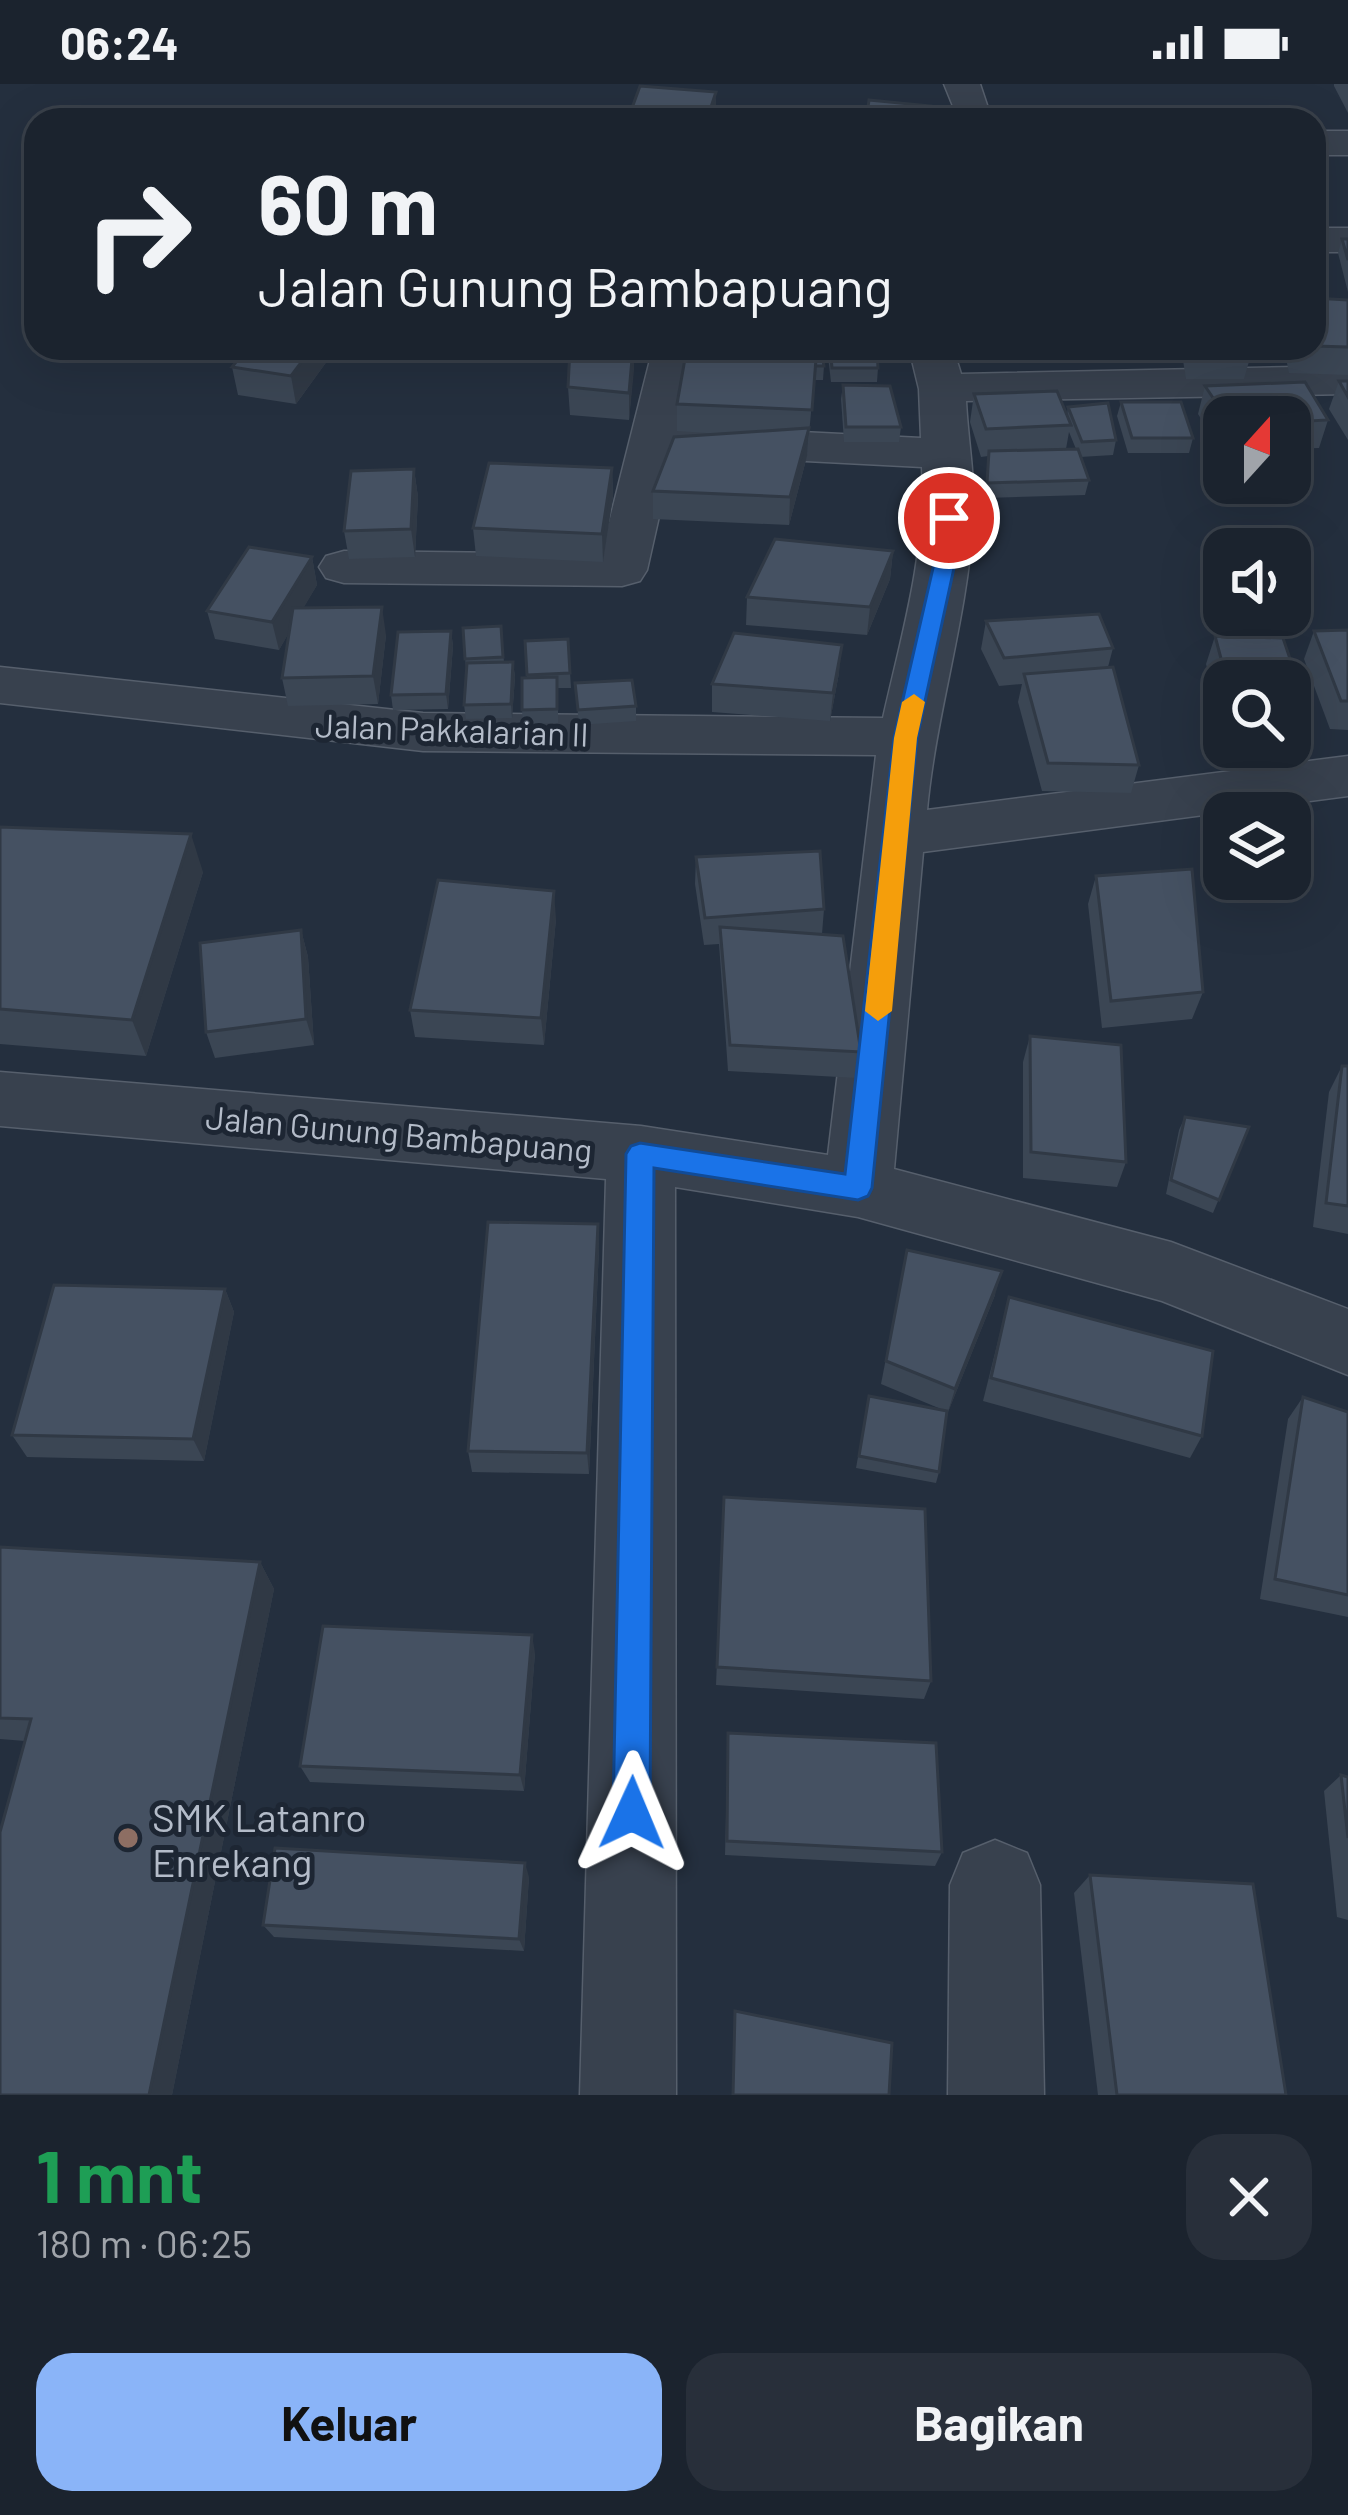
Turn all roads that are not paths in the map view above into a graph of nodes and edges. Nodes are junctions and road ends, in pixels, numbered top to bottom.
1 (672, 360) edge
2 (937, 369) edge
3 (1348, 380) edge
4 (653, 440) junction
5 (947, 454) junction
6 (344, 567) edge
7 (0, 685) edge
8 (906, 738) junction
9 (1348, 776) edge
10 (899, 834) junction
11 (0, 1099) edge
12 (640, 1154) junction
13 (858, 1188) junction
14 (1348, 1342) edge
15 (995, 1885) dead end
16 (628, 2095) edge
17 (996, 2095) edge

1 - 4 street
2 - 3 street
2 - 5 street
4 - 5 street
4 - 6 street
5 - 8 street
7 - 8 street, Jalan Pakkalarian II
8 - 10 street
9 - 10 street
10 - 13 street
11 - 12 street, Jalan Gunung Bambapuang
12 - 13 street, Jalan Gunung Bambapuang
12 - 16 street
13 - 14 street, Jalan Gunung Bambapuang
15 - 17 street

